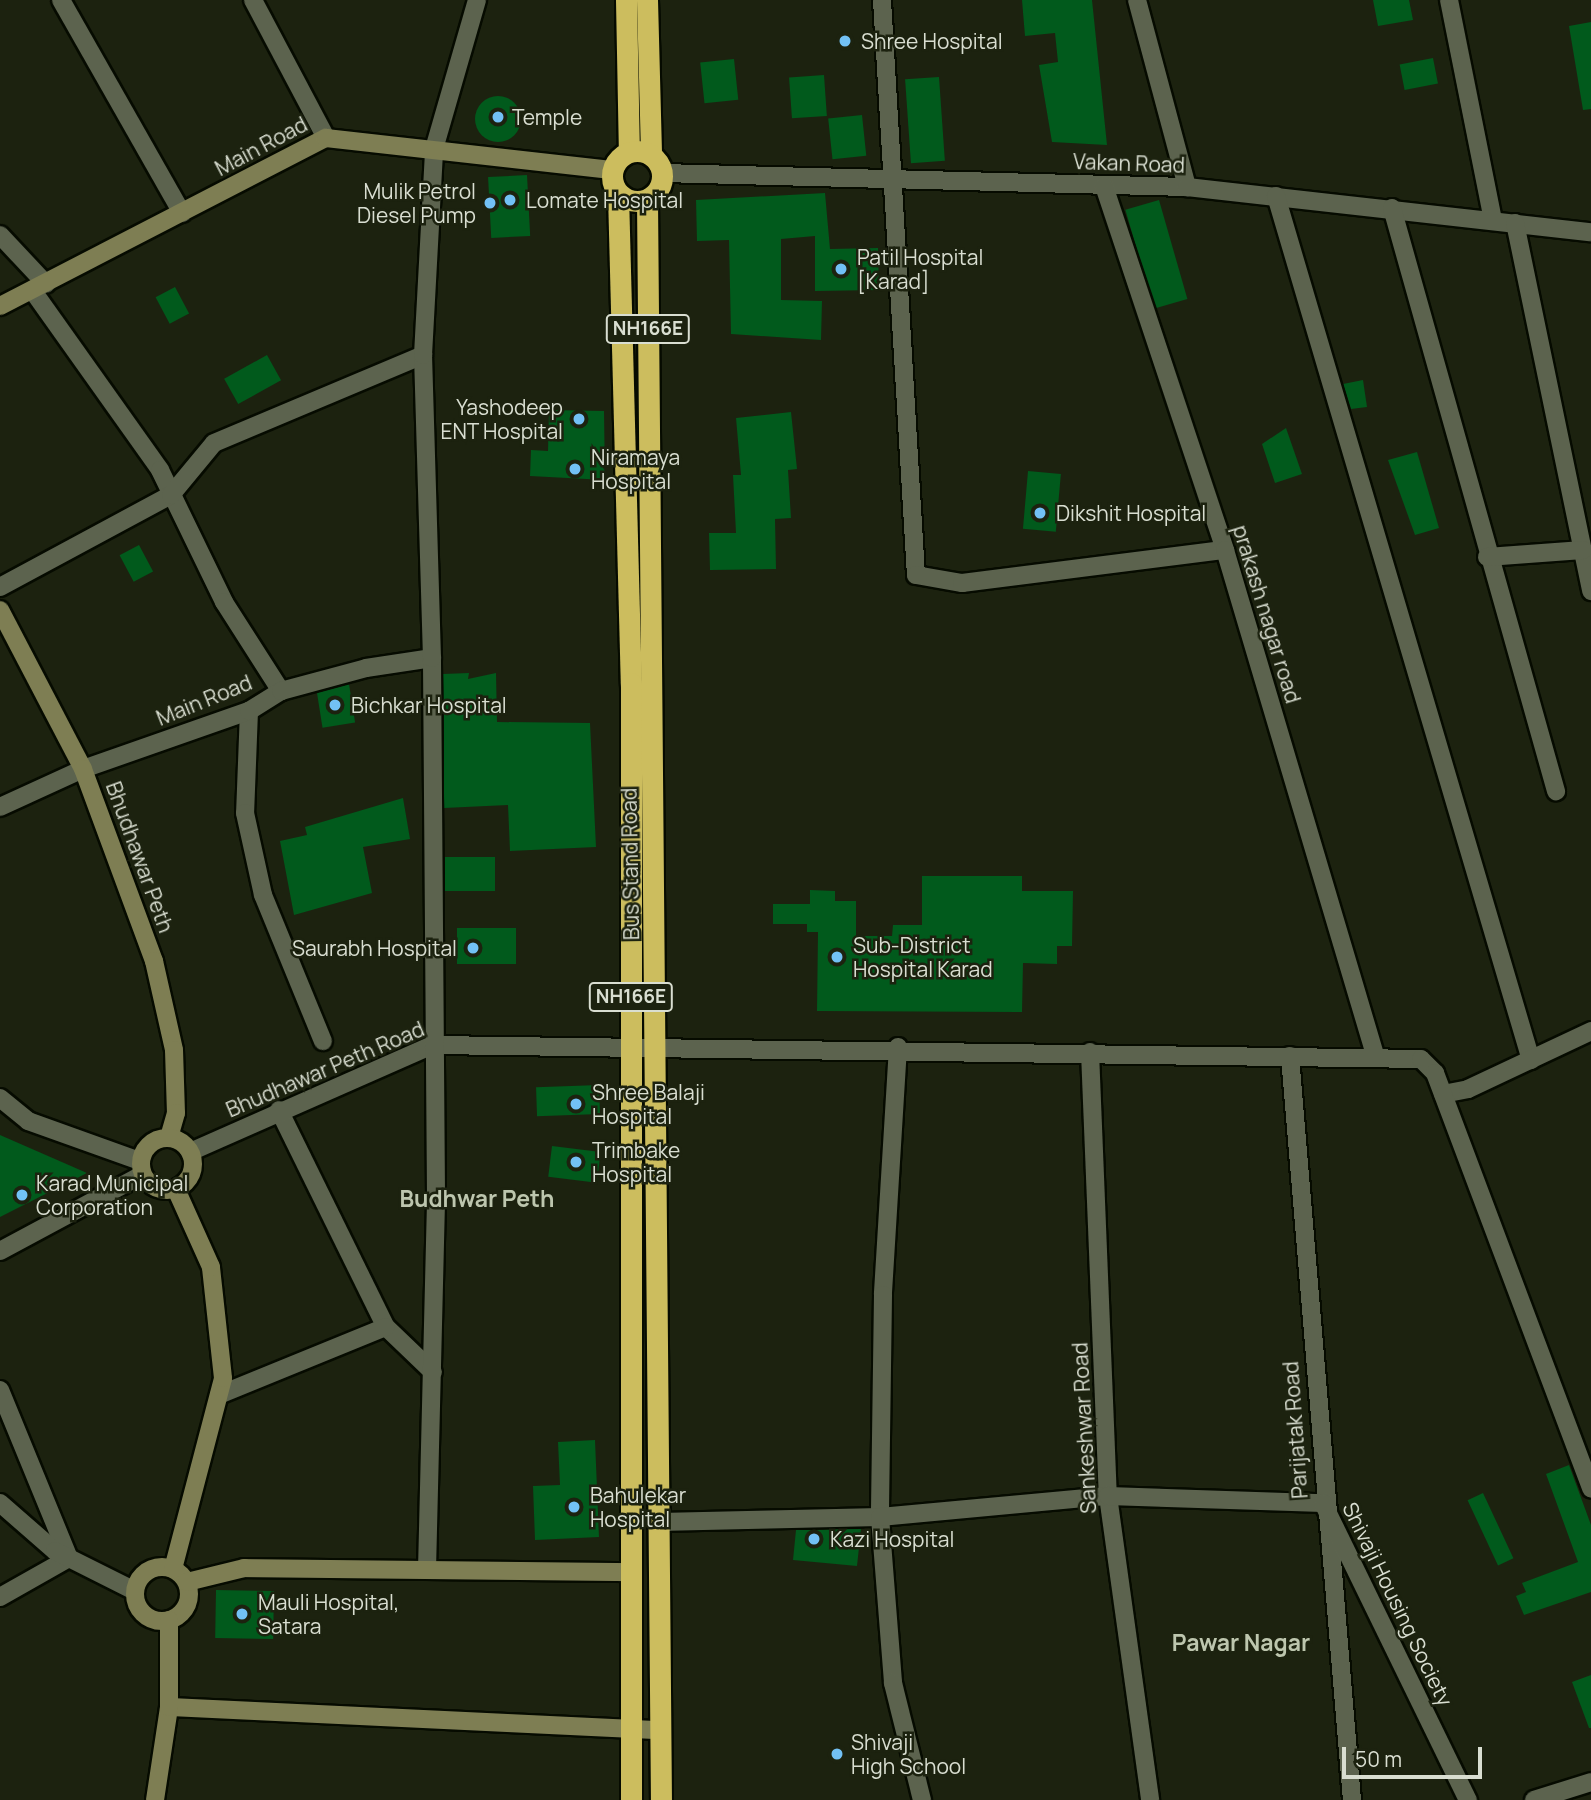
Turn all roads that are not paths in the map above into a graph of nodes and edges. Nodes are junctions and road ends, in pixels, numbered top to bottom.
1 (61, 0) edge
2 (253, 0) edge
3 (477, 0) edge
4 (626, 0) edge
5 (648, 0) edge
6 (882, 0) edge
7 (1137, 0) edge
8 (1449, 0) edge
9 (326, 138) junction
10 (435, 149) junction
11 (629, 151) junction
12 (657, 163) junction
13 (611, 170) junction
14 (891, 178) junction
15 (1104, 186) junction
16 (1187, 187) junction
17 (618, 194) junction
18 (1276, 196) junction
19 (647, 200) junction
20 (1392, 208) junction
21 (182, 213) junction
22 (1493, 220) junction
23 (1515, 223) junction
24 (1591, 232) edge
25 (0, 235) edge
26 (39, 287) junction
27 (0, 306) edge
28 (423, 355) junction
29 (171, 495) junction
30 (1224, 550) junction
31 (1583, 551) junction
32 (1487, 557) junction
33 (0, 587) edge
34 (1591, 592) edge
35 (0, 610) edge
36 (432, 658) junction
37 (281, 691) junction
38 (249, 711) junction
39 (83, 769) junction
40 (1556, 791) dead end
41 (0, 807) edge
42 (1591, 1031) edge
43 (323, 1041) dead end
44 (433, 1045) junction
45 (631, 1047) junction
46 (898, 1047) junction
47 (656, 1048) junction
48 (1090, 1052) junction
49 (1290, 1056) junction
50 (1376, 1058) junction
51 (1531, 1060) junction
52 (1443, 1094) junction
53 (0, 1098) edge
54 (279, 1110) junction
55 (169, 1138) junction
56 (190, 1152) junction
57 (141, 1168) junction
58 (176, 1189) junction
59 (0, 1251) edge
60 (386, 1327) junction
61 (433, 1371) junction
62 (0, 1390) edge
63 (219, 1395) junction
64 (1591, 1489) edge
65 (1108, 1496) junction
66 (0, 1503) edge
67 (1323, 1503) junction
68 (880, 1517) junction
69 (659, 1522) junction
70 (69, 1558) junction
71 (173, 1569) junction
72 (427, 1570) junction
73 (630, 1572) junction
74 (187, 1582) junction
75 (135, 1591) junction
76 (0, 1597) edge
77 (169, 1620) junction
78 (170, 1707) junction
79 (630, 1728) junction
80 (661, 1730) junction
81 (1591, 1782) edge
82 (155, 1800) edge
83 (631, 1800) edge
84 (661, 1800) edge
85 (922, 1800) edge
86 (1150, 1800) edge
87 (1352, 1800) edge
88 (1468, 1800) edge
89 (1534, 1800) edge

1 - 21 street
2 - 9 street
3 - 10 street
4 - 11 highway
5 - 12 highway
6 - 14 street
7 - 16 street
8 - 22 street
9 - 10 street, Main Road
9 - 21 street, Main Road
10 - 13 street, Main Road
10 - 28 street
11 - 12 highway
11 - 13 highway
12 - 14 street, Vakan Road
12 - 19 highway, NH166E
13 - 17 highway, NH166E
14 - 15 street, Vakan Road
14 - 30 street
15 - 16 street, Vakan Road
15 - 30 street, prakash nagar road
16 - 18 street, Vakan Road
17 - 19 highway
17 - 45 highway, NH166E
18 - 20 street, Vakan Road
18 - 51 street
19 - 47 highway, Bus Stand Road / NH166E
20 - 22 street, Vakan Road
20 - 32 street
21 - 26 street, Main Road
22 - 23 street, Vakan Road
23 - 24 street, Vakan Road
23 - 31 street
25 - 26 street
26 - 27 street, Main Road
26 - 29 street
28 - 29 street
28 - 36 street
29 - 33 street
29 - 37 street
30 - 50 street, prakash nagar road
31 - 32 street
31 - 34 street
32 - 40 street
35 - 39 street, Bhudhawar Peth
36 - 37 street, Main Road
36 - 44 street
37 - 38 street, Main Road
38 - 39 street, Main Road
38 - 43 street
39 - 41 street, Main Road
39 - 55 street, Bhudhawar Peth
42 - 51 street
44 - 45 street, Bhudhawar Peth Road
44 - 54 street, Bhudhawar Peth Road
44 - 61 street
45 - 47 street, Bhudhawar Peth Road
45 - 73 highway, NH166E
46 - 47 street, Bhudhawar Peth Road
46 - 48 street, Bhudhawar Peth Road
46 - 68 street
47 - 69 highway, Bus Stand Road / NH166E
48 - 49 street, Bhudhawar Peth Road
48 - 65 street, Sankeshwar Road
49 - 50 street, Bhudhawar Peth Road
49 - 67 street, Parijatak Road
50 - 52 street, Bhudhawar Peth Road
51 - 52 street
52 - 64 street
53 - 57 street
54 - 56 street, Bhudhawar Peth Road
54 - 60 street
55 - 56 street
55 - 57 street
56 - 58 street
57 - 58 street
57 - 59 street
58 - 63 street
60 - 61 street
60 - 63 street
61 - 72 street
62 - 70 street
63 - 71 street
65 - 67 street
65 - 68 street
65 - 86 street, Sankeshwar Road
66 - 70 street
67 - 87 street, Parijatak Road
67 - 88 street, Shivaji Housing Society
68 - 69 street
68 - 85 street
69 - 80 highway, NH166E
70 - 75 street
70 - 76 street
71 - 74 street
71 - 75 street
72 - 73 street
72 - 74 street
73 - 79 highway, NH166E
74 - 77 street
75 - 77 street
77 - 78 street
78 - 79 street
78 - 82 street
79 - 80 street
79 - 83 highway, NH166E
80 - 84 highway, NH166E
81 - 89 street

